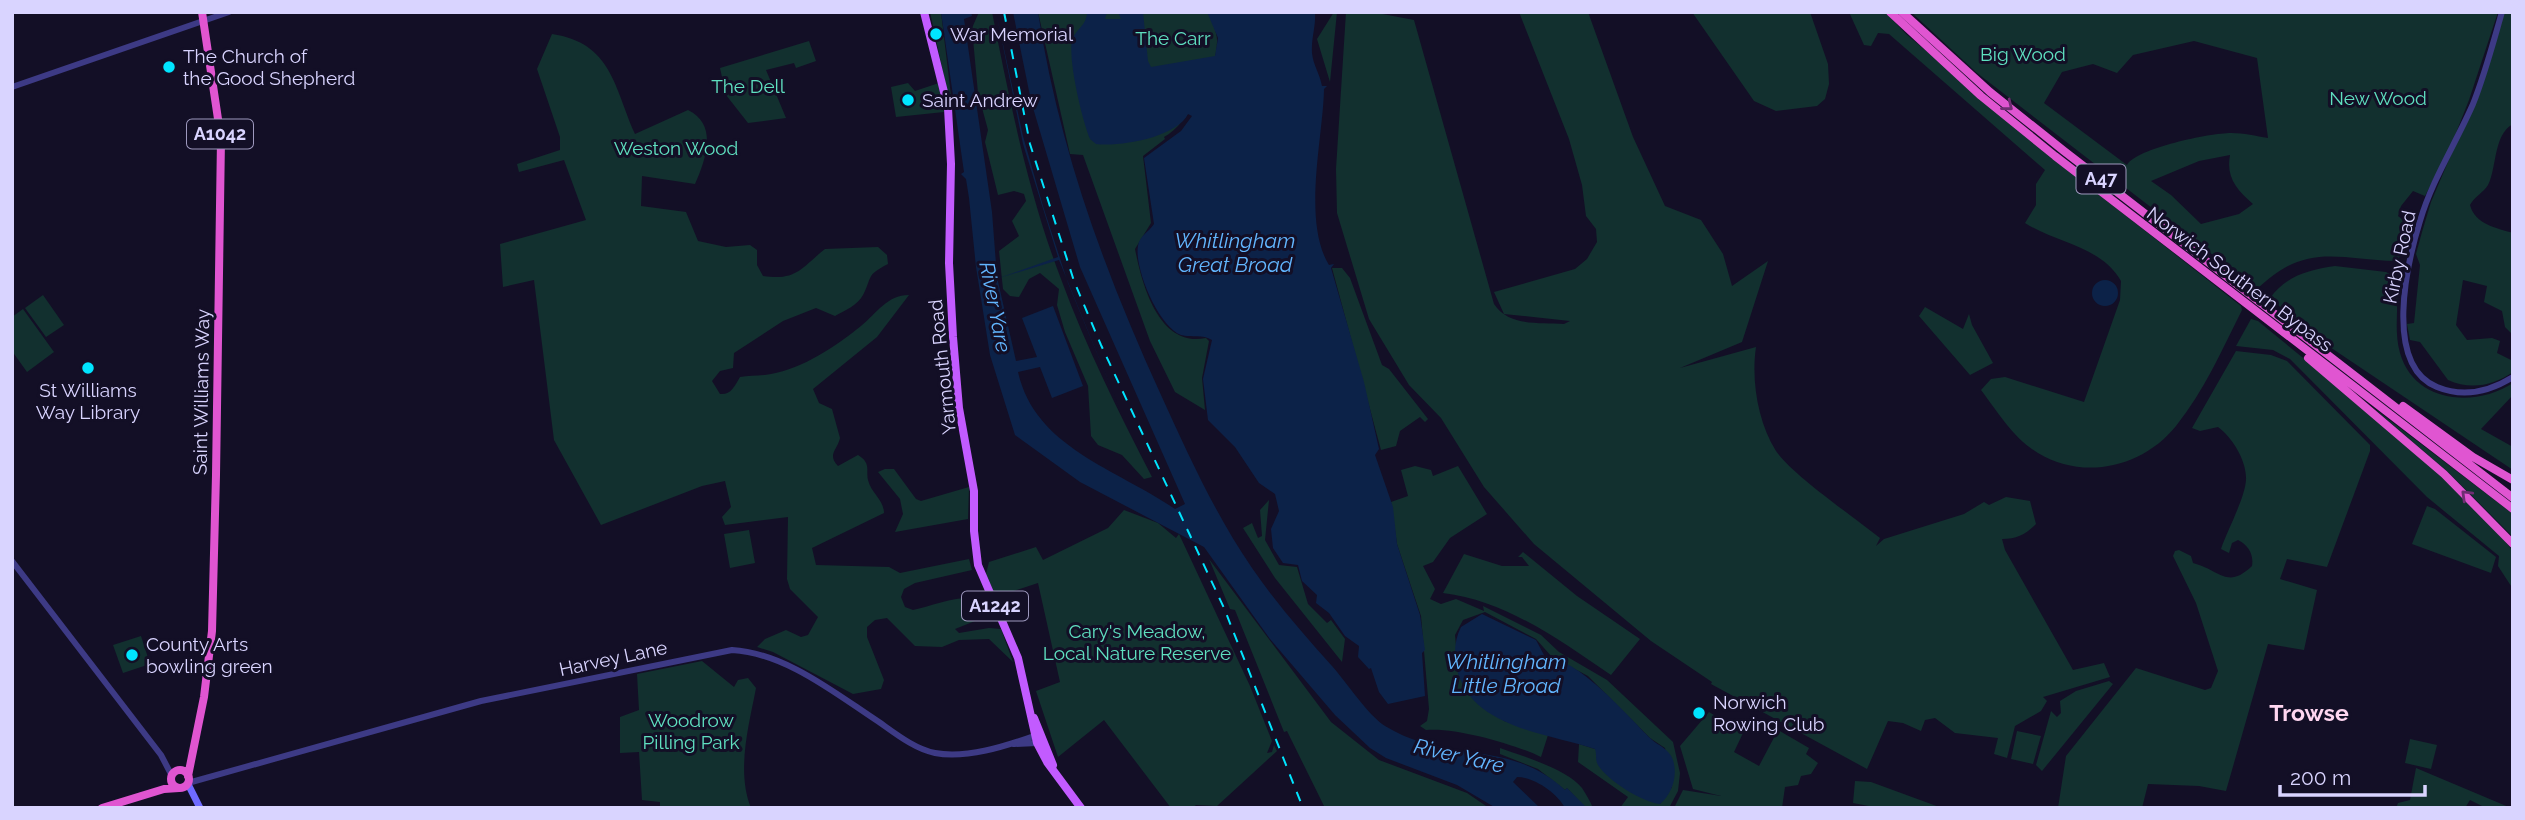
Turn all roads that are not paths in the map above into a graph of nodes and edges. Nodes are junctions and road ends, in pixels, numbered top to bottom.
1 (229, 12) edge
2 (924, 12) edge
3 (1890, 12) edge
4 (1902, 12) edge
5 (2502, 12) edge
6 (203, 17) edge
7 (12, 87) edge
8 (2195, 264) junction
9 (2306, 338) junction
10 (2513, 377) edge
11 (2513, 480) edge
12 (2513, 498) edge
13 (2513, 509) edge
14 (2513, 544) edge
15 (12, 561) edge
16 (1039, 738) junction
17 (190, 763) junction
18 (175, 774) junction
19 (186, 783) junction
20 (164, 789) junction
21 (102, 808) edge
22 (200, 808) edge
23 (1081, 808) edge

1 - 6 street
2 - 16 main road, Yarmouth Road / A1242
3 - 8 highway, Norwich Southern Bypass / A47
4 -> 9 highway, Norwich Southern Bypass / A47
5 - 10 street, Kirby Road
6 - 7 street
6 - 17 highway, Saint Williams Way / A1042
8 - 13 highway, Norwich Southern Bypass / A47
14 -> 8 highway, A47
9 - 11 highway, A47
9 - 12 highway, Norwich Southern Bypass / A47
15 - 18 street
16 - 19 street, Harvey Lane
16 - 23 main road, A1242
17 - 18 highway
17 - 19 highway, Saint Williams Way / A1042
18 - 19 highway
18 - 19 highway
18 - 20 highway
19 - 20 highway
19 - 22 main road
20 - 21 highway

